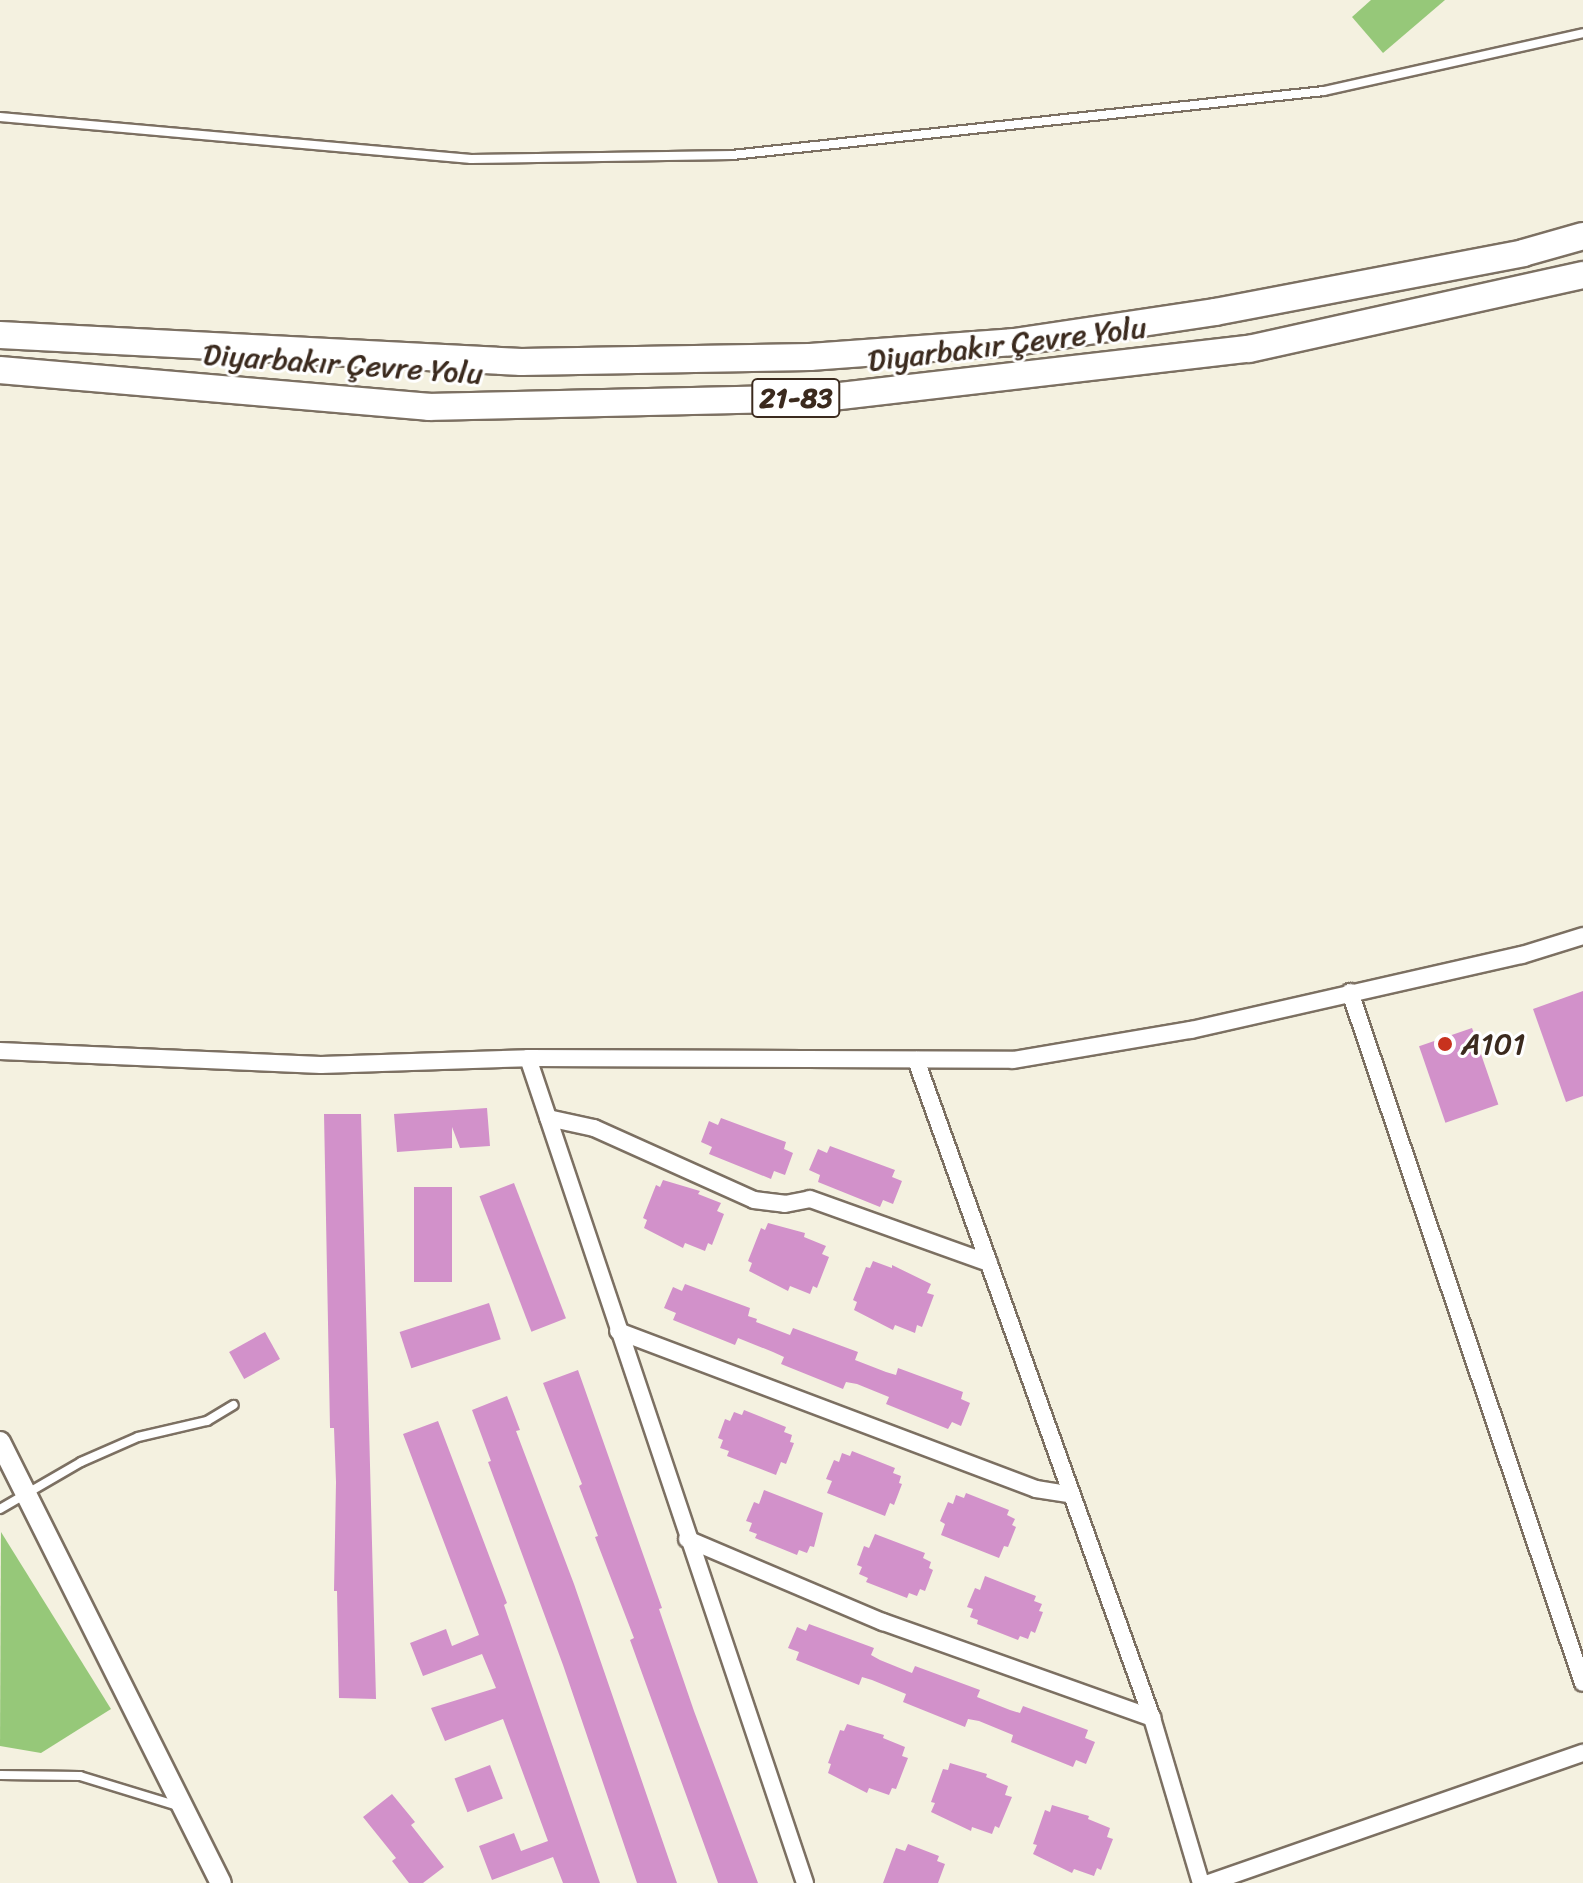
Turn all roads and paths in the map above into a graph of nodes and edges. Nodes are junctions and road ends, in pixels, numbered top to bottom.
1 (1583, 33) edge
2 (0, 117) edge
3 (1583, 236) edge
4 (1583, 275) edge
5 (0, 335) edge
6 (0, 370) edge
7 (1583, 936) edge
8 (1350, 992) junction
9 (0, 1051) edge
10 (528, 1058) junction
11 (916, 1060) junction
12 (548, 1118) junction
13 (989, 1263) junction
14 (618, 1331) junction
15 (234, 1405) dead end
16 (0, 1442) edge
17 (26, 1492) junction
18 (1072, 1495) junction
19 (0, 1509) edge
20 (687, 1539) junction
21 (1583, 1683) edge
22 (1152, 1718) junction
23 (1583, 1753) edge
24 (0, 1775) edge
25 (183, 1807) junction
26 (221, 1883) edge
27 (805, 1883) edge
28 (1201, 1883) edge
29 (1209, 1883) edge

1 - 2 lane
3 - 5 highway, Diyarbakır Çevre Yolu / 21-83
4 - 6 highway, Diyarbakır Çevre Yolu / 21-83
7 - 8 street
8 - 11 street
8 - 21 street
9 - 10 street
10 - 11 street
10 - 12 street
11 - 13 street
12 - 13 street
12 - 14 street
13 - 18 street
14 - 18 street
14 - 20 street
15 - 17 lane
16 - 17 street
17 - 19 lane
17 - 25 street
18 - 22 street
20 - 22 street
20 - 27 street
22 - 28 street
23 - 29 street
24 - 25 lane
25 - 26 street

